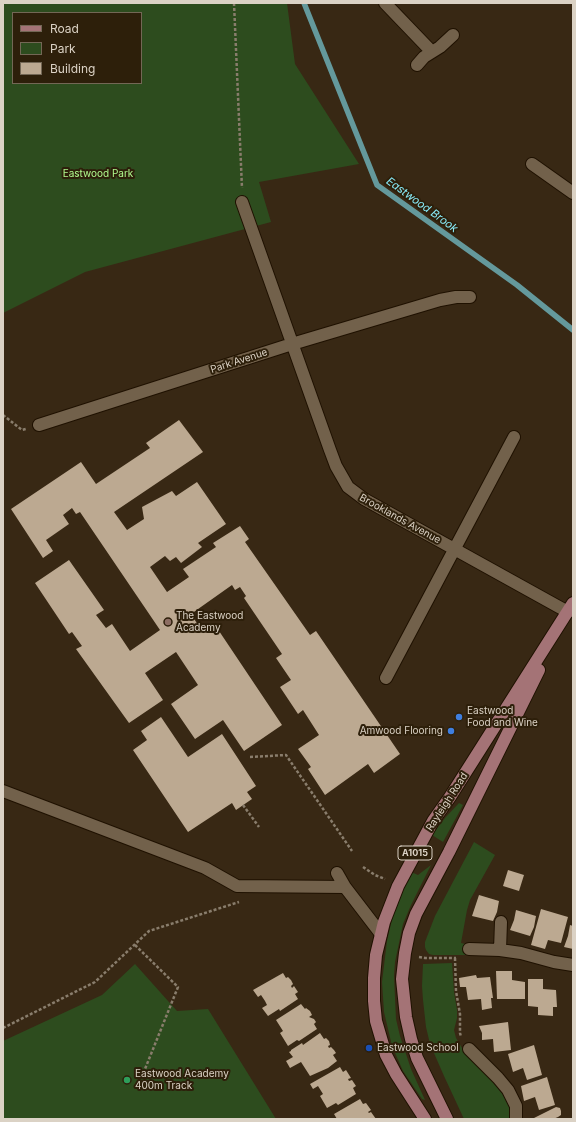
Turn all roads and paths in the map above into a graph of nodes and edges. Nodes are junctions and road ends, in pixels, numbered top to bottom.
1 (234, 3) edge
2 (385, 3) edge
3 (453, 35) dead end
4 (432, 52) junction
5 (417, 65) dead end
6 (532, 164) dead end
7 (573, 193) edge
8 (242, 202) joint
9 (470, 297) dead end
10 (292, 344) junction
11 (3, 415) edge
12 (40, 425) joint
13 (514, 437) dead end
14 (454, 550) junction
15 (570, 607) edge
16 (386, 678) dead end
17 (250, 757) dead end
18 (3, 792) edge
19 (244, 805) dead end
20 (259, 827) dead end
21 (352, 851) dead end
22 (363, 867) dead end
23 (336, 873) dead end
24 (389, 881) dead end
25 (345, 887) junction
26 (239, 902) dead end
27 (501, 922) dead end
28 (381, 934) junction
29 (135, 945) junction
30 (469, 949) joint
31 (500, 950) junction
32 (418, 957) dead end
33 (455, 958) junction
34 (573, 965) edge
35 (3, 1028) edge
36 (470, 1049) joint
37 (145, 1069) dead end
38 (425, 1119) edge
39 (447, 1119) edge
40 (516, 1119) edge

1 - 8 path
2 - 4 street
3 - 4 street
4 - 5 street
6 - 7 street
8 - 10 street, Brooklands Avenue
9 - 10 street, Park Avenue
10 - 12 street, Park Avenue
10 - 14 street, Brooklands Avenue
11 - 12 path
13 - 14 street
14 - 15 street, Brooklands Avenue
14 - 16 street
15 - 28 main road, Rayleigh Road / A1015
15 - 39 main road, Rayleigh Road / A1015
17 - 21 path
18 - 25 street
19 - 20 path
22 - 24 path
23 - 25 street
25 - 28 street
26 - 29 path
27 - 31 street
28 - 38 main road, Rayleigh Road / A1015
29 - 35 path
29 - 37 path
30 - 31 street
30 - 33 path
31 - 34 street
32 - 33 path
33 - 36 path
36 - 40 street

